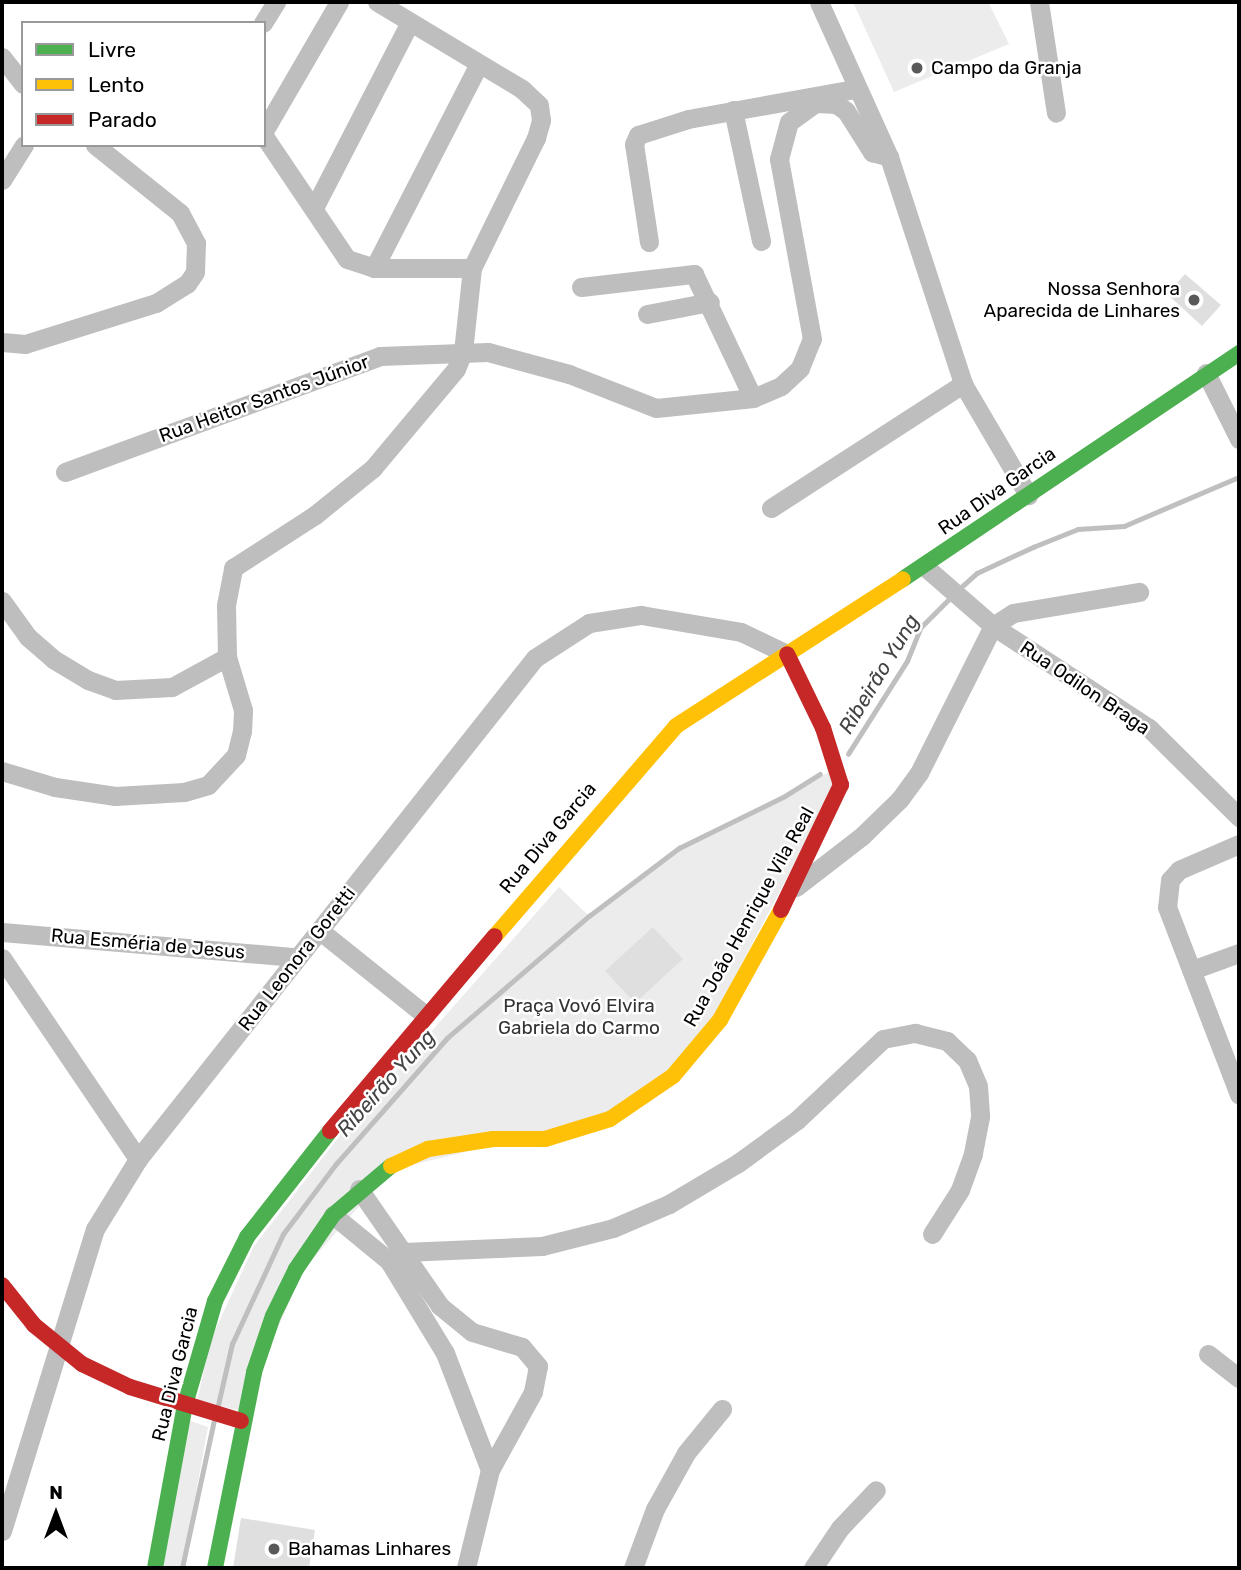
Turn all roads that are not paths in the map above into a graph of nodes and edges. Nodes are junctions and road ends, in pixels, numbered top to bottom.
1 (276, 2) edge
2 (339, 2) edge
3 (377, 2) edge
4 (819, 2) edge
5 (1040, 2) edge
6 (264, 21) edge
7 (410, 22) junction
8 (2, 58) edge
9 (479, 64) junction
10 (21, 82) edge
11 (855, 89) junction
12 (266, 96) edge
13 (276, 110) junction
14 (733, 110) junction
15 (1056, 113) dead end
16 (266, 128) edge
17 (266, 139) edge
18 (23, 147) edge
19 (98, 147) edge
20 (889, 157) junction
21 (2, 180) edge
22 (314, 208) junction
23 (761, 240) dead end
24 (649, 242) dead end
25 (374, 268) junction
26 (472, 268) junction
27 (581, 287) dead end
28 (710, 302) junction
29 (647, 314) dead end
30 (2, 342) edge
31 (463, 352) junction
32 (1239, 353) edge
33 (1206, 373) junction
34 (963, 384) junction
35 (753, 398) junction
36 (1239, 439) edge
37 (65, 472) dead end
38 (1028, 495) junction
39 (771, 508) dead end
40 (925, 566) junction
41 (1139, 592) dead end
42 (2, 601) edge
43 (993, 626) junction
44 (787, 654) junction
45 (228, 657) junction
46 (2, 771) edge
47 (1239, 817) edge
48 (1239, 844) edge
49 (792, 890) junction
50 (319, 930) junction
51 (2, 932) edge
52 (1239, 953) edge
53 (295, 957) junction
54 (2, 958) edge
55 (1192, 970) junction
56 (425, 1015) junction
57 (1239, 1095) edge
58 (138, 1159) junction
59 (359, 1189) junction
60 (333, 1215) junction
61 (932, 1234) dead end
62 (397, 1257) junction
63 (2, 1285) edge
64 (472, 1332) junction
65 (57, 1347) junction
66 (444, 1353) junction
67 (1208, 1354) dead end
68 (1239, 1378) edge
69 (186, 1405) junction
70 (722, 1409) dead end
71 (237, 1420) junction
72 (513, 1428) junction
73 (477, 1429) junction
74 (490, 1471) junction
75 (876, 1490) dead end
76 (2, 1531) edge
77 (155, 1568) edge
78 (215, 1568) edge
79 (466, 1568) edge
80 (633, 1568) edge
81 (813, 1568) edge

1 - 6 street
2 - 13 street
3 - 7 street
4 - 11 street
5 - 15 street
7 - 9 street
7 - 22 street
8 - 10 street
9 - 25 street
9 - 26 street
11 - 14 street
11 - 20 street
12 - 13 street
13 - 16 street
14 - 23 street
14 - 24 street
17 - 22 street
18 - 21 street
19 - 30 street
20 - 34 street
20 - 35 street, Rua Heitor Santos Júnior
22 - 25 street
25 - 26 street
26 - 31 street
27 - 28 street
28 - 29 street
28 - 35 street
31 - 35 street, Rua Heitor Santos Júnior
31 - 37 street, Rua Heitor Santos Júnior
31 - 45 street
32 - 33 street, Rua Diva Garcia
33 - 36 street
33 - 38 street, Rua Diva Garcia
34 - 38 street
34 - 39 street
38 - 40 street, Rua Diva Garcia
40 - 43 street, Rua Odilon Braga
40 - 44 street, Rua Diva Garcia
41 - 43 street
42 - 45 street
43 - 47 street, Rua Odilon Braga
43 - 49 street
44 - 49 street, Rua João Henrique Vila Real
44 - 50 street, Rua Leonora Goretti
44 - 56 street, Rua Diva Garcia
45 - 46 street
48 - 55 street
49 - 59 street, Rua João Henrique Vila Real
50 - 53 street, Rua Leonora Goretti
50 - 56 street
51 - 53 street, Rua Esméria de Jesus
52 - 55 street
53 - 58 street, Rua Leonora Goretti
54 - 58 street
55 - 57 street
56 - 69 street, Rua Diva Garcia
58 - 65 street, Rua Leonora Goretti
59 - 60 street, Rua João Henrique Vila Real
59 - 62 street
60 - 62 street
60 - 71 street, Rua João Henrique Vila Real
61 - 62 street
62 - 64 street
62 - 66 street
63 - 65 street
64 - 66 street
64 - 72 street
65 - 69 street
65 - 76 street, Rua Leonora Goretti
66 - 73 street
67 - 68 street
69 - 71 street
69 - 77 street, Rua Diva Garcia
70 - 80 street
71 - 78 street, Rua João Henrique Vila Real
72 - 73 street
72 - 74 street
73 - 74 street
74 - 79 street
75 - 81 street

